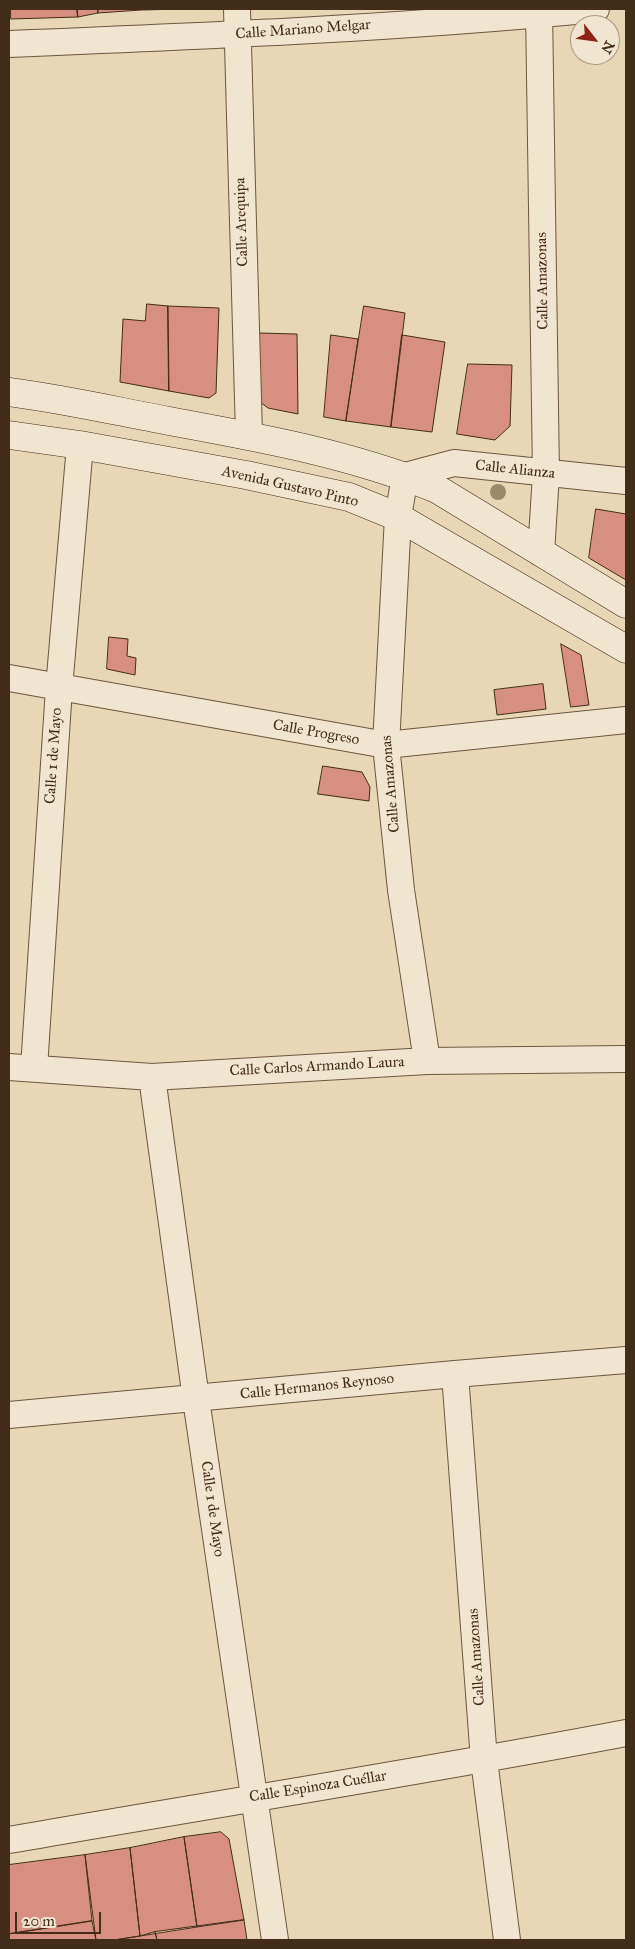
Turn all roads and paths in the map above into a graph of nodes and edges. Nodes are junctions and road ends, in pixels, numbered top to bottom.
1 (237, 9) edge
2 (596, 9) edge
3 (539, 12) edge
4 (236, 34) junction
5 (9, 44) edge
6 (9, 392) edge
7 (9, 435) edge
8 (249, 435) junction
9 (80, 446) junction
10 (546, 474) junction
11 (405, 476) junction
12 (626, 482) edge
13 (398, 517) junction
14 (542, 553) junction
15 (626, 604) edge
16 (626, 649) edge
17 (9, 678) edge
18 (59, 688) junction
19 (626, 720) edge
20 (386, 746) junction
21 (626, 1059) edge
22 (427, 1061) junction
23 (21, 1067) edge
24 (152, 1077) junction
25 (626, 1360) edge
26 (455, 1374) junction
27 (196, 1399) junction
28 (9, 1415) edge
29 (626, 1733) edge
30 (484, 1760) junction
31 (254, 1797) junction
32 (9, 1840) edge
33 (275, 1940) edge
34 (507, 1940) edge

1 - 4 street, Calle Arequipa
2 - 3 street, Calle Mariano Melgar
3 - 4 street, Calle Mariano Melgar
3 - 10 street, Calle Amazonas
4 - 5 street, Calle Mariano Melgar
4 - 8 street, Calle Arequipa
6 - 8 main road
7 - 9 main road, Avenida Gustavo Pinto
8 - 11 main road
9 - 13 main road, Avenida Gustavo Pinto
9 - 18 street, Calle 1 de Mayo
10 - 11 street, Calle Alianza
10 - 12 street, Calle Alianza
10 - 14 street, Calle Amazonas
11 - 13 street, Calle Amazonas
11 - 14 main road
13 - 16 main road, Avenida Gustavo Pinto
13 - 20 street, Calle Amazonas
14 - 15 main road
17 - 18 street, Calle Progreso
18 - 20 street, Calle Progreso
18 - 23 street, Calle 1 de Mayo
19 - 20 street, Calle Progreso
20 - 22 street, Calle Amazonas
21 - 22 street, Calle Carlos Armando Laura
22 - 24 street, Calle Carlos Armando Laura
23 - 24 street, Calle Carlos Armando Laura
24 - 27 street, Calle 1 de Mayo
25 - 26 street, Calle Hermanos Reynoso
26 - 27 street, Calle Hermanos Reynoso
26 - 30 street, Calle Amazonas
27 - 28 street, Calle Hermanos Reynoso
27 - 31 street, Calle 1 de Mayo
29 - 30 street, Calle Espinoza Cuéllar
30 - 31 street, Calle Espinoza Cuéllar
30 - 34 street, Calle Amazonas
31 - 32 street, Calle Espinoza Cuéllar
31 - 33 street, Calle 1 de Mayo

